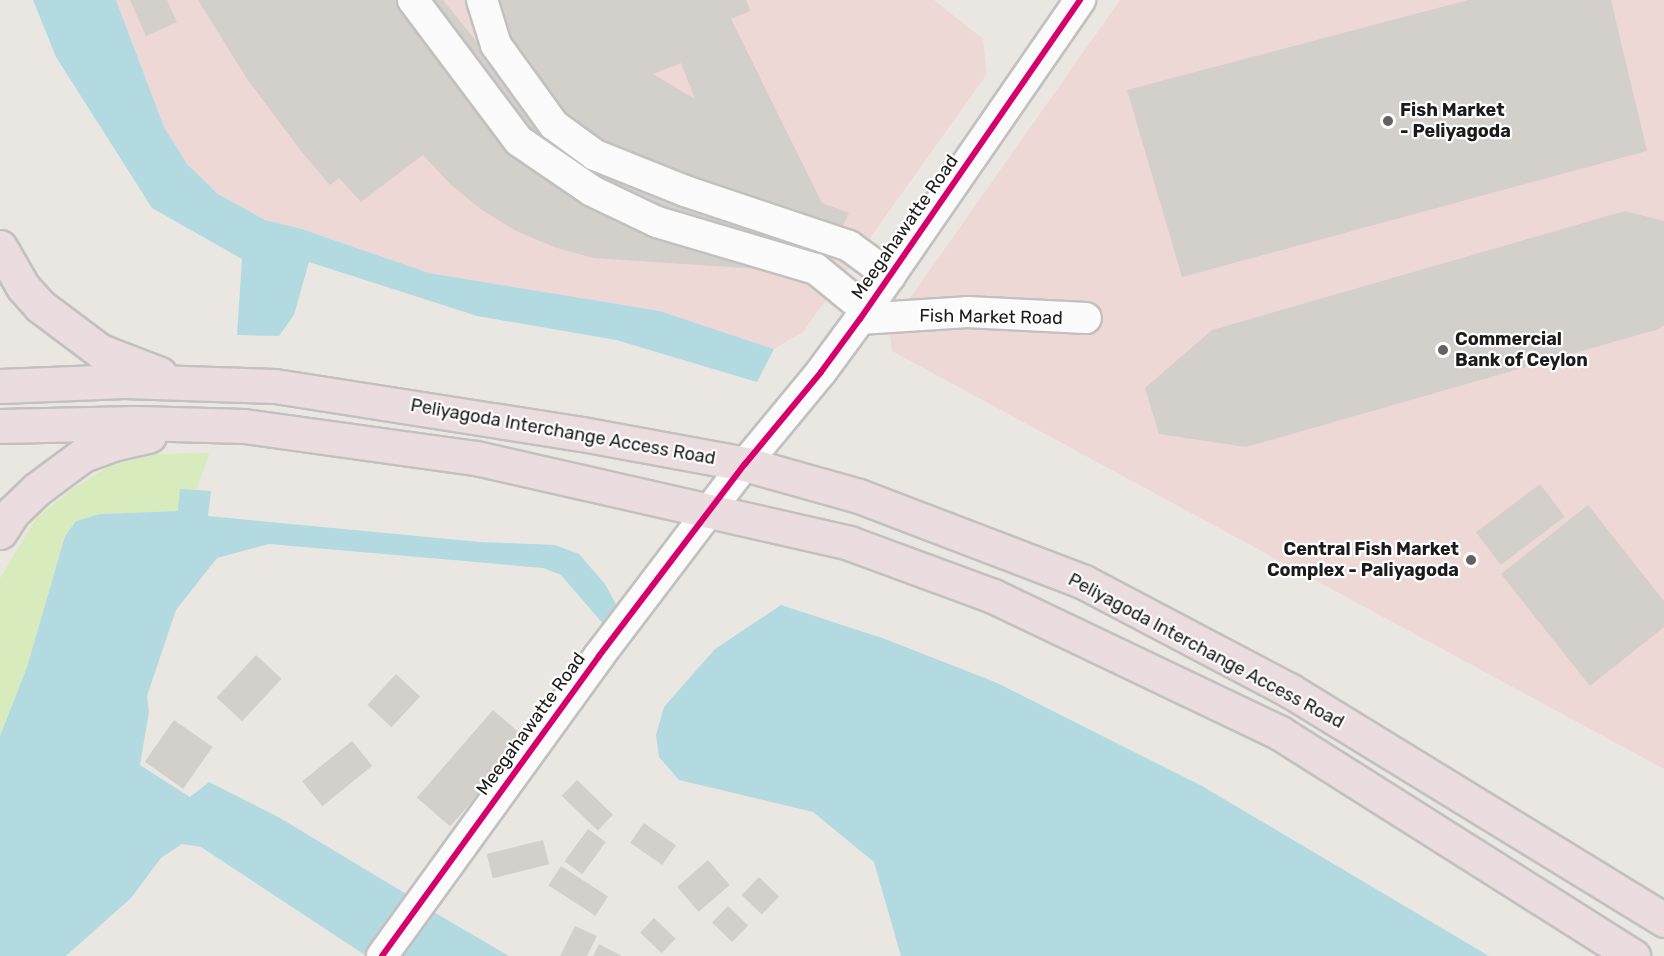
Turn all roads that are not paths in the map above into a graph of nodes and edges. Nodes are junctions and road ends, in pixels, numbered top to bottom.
1 (413, 0) edge
2 (482, 0) edge
3 (1080, 0) edge
4 (0, 247) edge
5 (890, 276) junction
6 (863, 315) junction
7 (1086, 318) dead end
8 (185, 383) junction
9 (0, 386) edge
10 (210, 425) junction
11 (0, 426) edge
12 (745, 464) junction
13 (708, 511) junction
14 (0, 532) edge
15 (1664, 920) edge
16 (383, 956) edge
17 (1633, 956) edge

1 - 6 street
2 - 5 street
3 - 5 street, Meegahawatte Road
4 - 8 highway
5 - 6 street, Meegahawatte Road
6 - 7 street, Fish Market Road
6 - 12 street, Meegahawatte Road
8 - 9 highway, Peliyagoda Interchange Access Road
8 - 12 highway, Peliyagoda Interchange Access Road
10 - 11 highway, Peliyagoda Interchange Access Road
10 - 13 highway, Peliyagoda Interchange Access Road
10 - 14 highway
12 - 13 street, Meegahawatte Road
12 - 15 highway, Peliyagoda Interchange Access Road
13 - 16 street, Meegahawatte Road
13 - 17 highway, Peliyagoda Interchange Access Road

